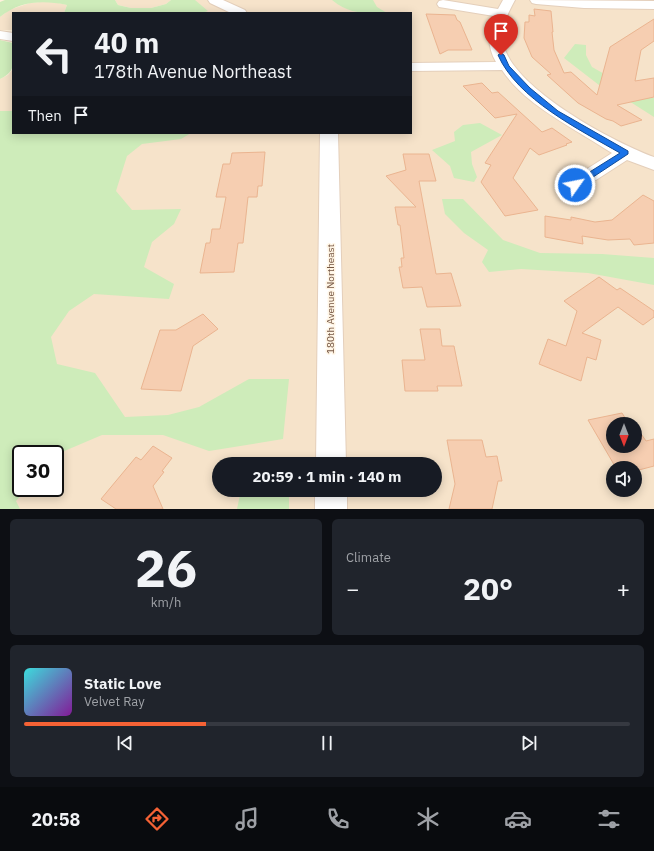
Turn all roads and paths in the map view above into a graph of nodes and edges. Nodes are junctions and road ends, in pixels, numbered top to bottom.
1 (214, 0) edge
2 (536, 0) edge
3 (443, 4) dead end
4 (654, 5) edge
5 (505, 6) edge
6 (239, 12) edge
7 (0, 35) edge
8 (12, 37) edge
9 (506, 66) junction
10 (412, 67) edge
11 (329, 134) edge
12 (625, 153) junction
13 (654, 164) edge
14 (575, 185) dead end
15 (331, 457) edge
16 (331, 497) edge
17 (332, 509) edge

1 - 6 street
2 - 4 street
3 - 5 street
5 - 9 street
7 - 8 street
9 - 10 street
9 - 12 street
11 - 15 street, 180th Avenue Northeast
12 - 13 street
12 - 14 street
16 - 17 street

